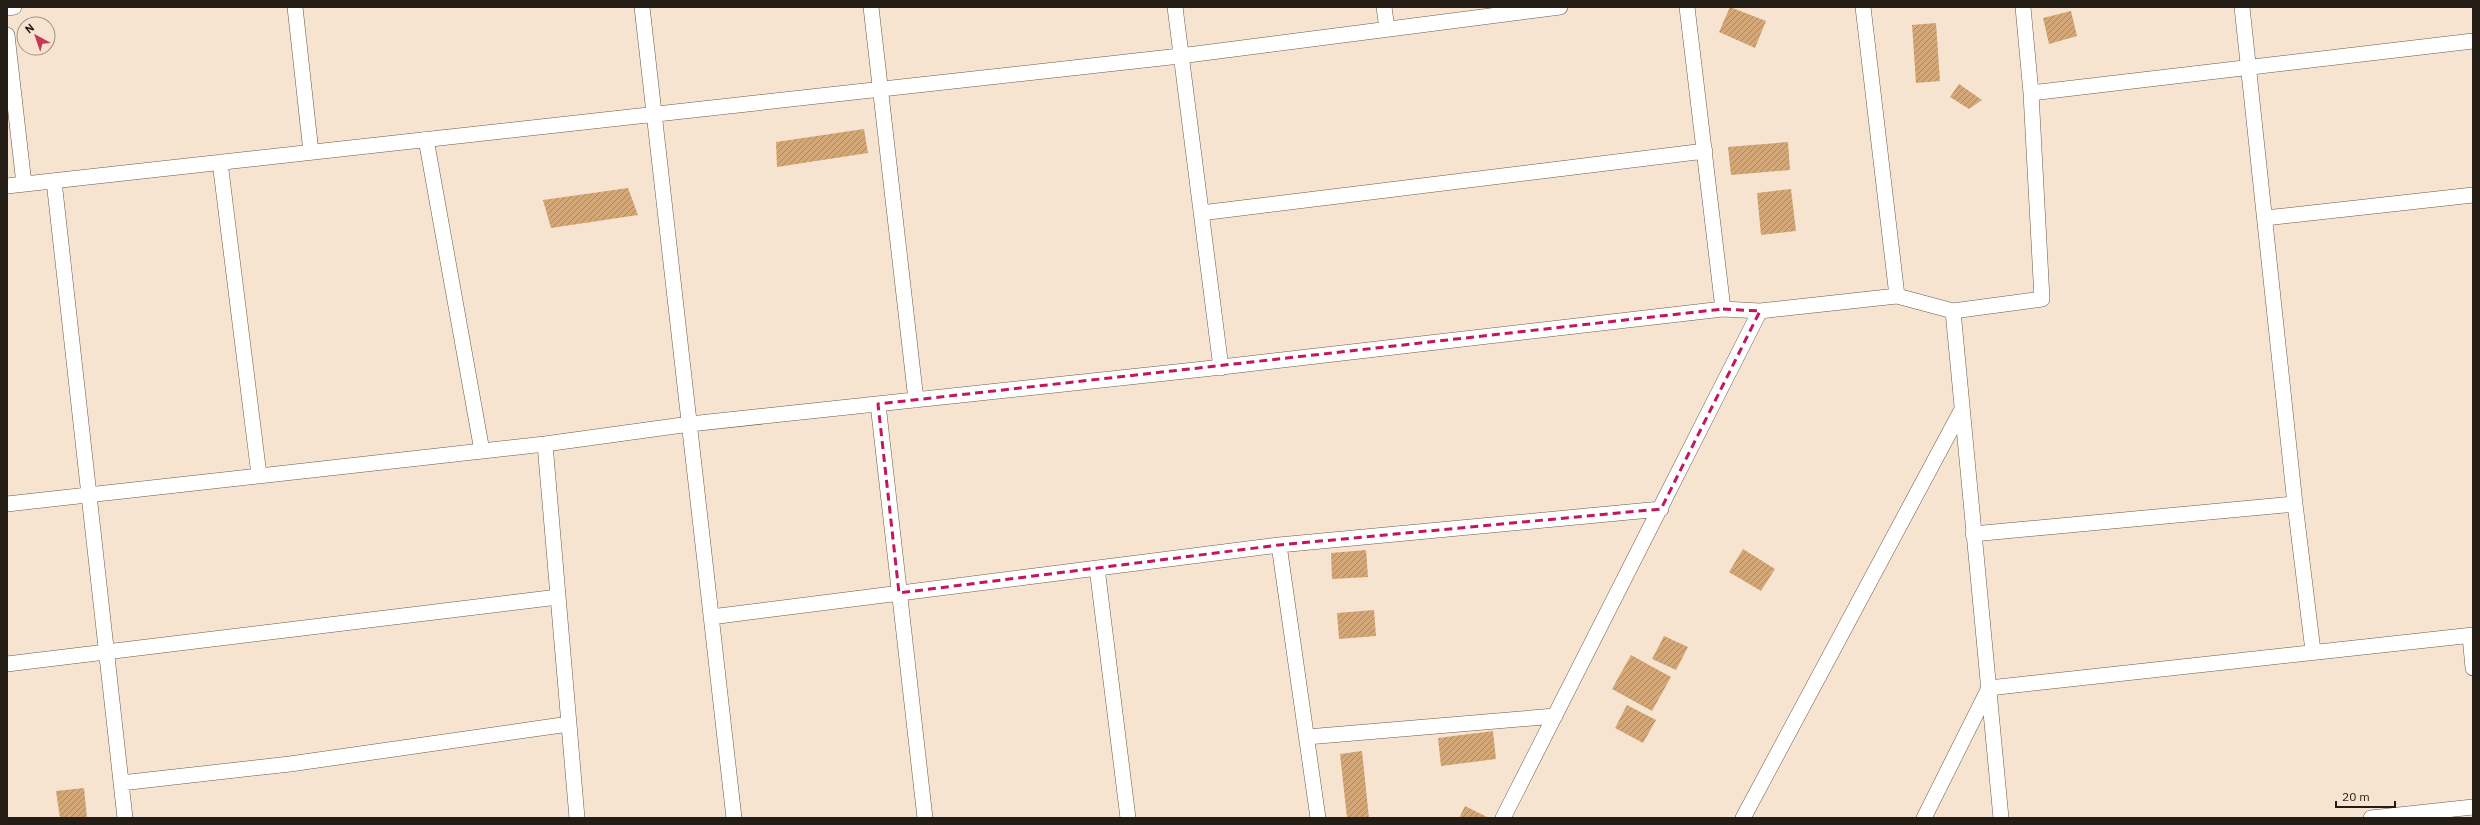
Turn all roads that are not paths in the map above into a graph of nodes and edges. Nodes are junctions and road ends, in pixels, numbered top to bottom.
1 (14, 7) edge
2 (295, 7) edge
3 (642, 7) edge
4 (871, 7) edge
5 (1175, 7) edge
6 (1384, 7) edge
7 (1560, 7) edge
8 (1687, 7) edge
9 (1863, 7) edge
10 (2023, 7) edge
11 (2242, 7) edge
12 (7, 8) edge
13 (1387, 29) junction
14 (7, 35) edge
15 (2473, 41) edge
16 (1180, 56) junction
17 (2249, 67) junction
18 (881, 89) junction
19 (2031, 93) junction
20 (654, 114) junction
21 (426, 139) junction
22 (1705, 151) junction
23 (311, 152) junction
24 (220, 162) junction
25 (54, 181) junction
26 (24, 184) junction
27 (7, 186) edge
28 (2473, 195) edge
29 (1201, 213) junction
30 (2266, 218) junction
31 (1898, 296) junction
32 (1723, 309) junction
33 (1760, 310) junction
34 (1953, 311) junction
35 (1221, 368) junction
36 (916, 400) junction
37 (878, 404) junction
38 (1961, 411) junction
39 (690, 424) junction
40 (545, 444) junction
41 (482, 451) junction
42 (258, 476) junction
43 (90, 494) junction
44 (7, 504) edge
45 (2294, 504) junction
46 (1661, 509) junction
47 (1974, 534) junction
48 (1279, 545) junction
49 (1097, 568) junction
50 (899, 593) junction
51 (558, 597) junction
52 (711, 617) junction
53 (2472, 636) edge
54 (2313, 651) junction
55 (107, 652) junction
56 (7, 664) edge
57 (2473, 668) edge
58 (1989, 688) junction
59 (1555, 716) junction
60 (569, 724) junction
61 (1307, 737) junction
62 (121, 783) junction
63 (2473, 807) edge
64 (125, 818) edge
65 (577, 818) edge
66 (734, 818) edge
67 (925, 818) edge
68 (1128, 818) edge
69 (1318, 818) edge
70 (1503, 818) edge
71 (1743, 818) edge
72 (1924, 818) edge
73 (2001, 818) edge
74 (2371, 818) edge

1 - 12 street
2 - 23 street
3 - 20 street
4 - 18 street
5 - 16 street
6 - 13 street
7 - 13 street
8 - 22 street
9 - 31 street
10 - 19 street
11 - 17 street
13 - 16 street
14 - 26 street
15 - 17 street
16 - 18 street
16 - 29 street
17 - 19 street
17 - 30 street
18 - 20 street
18 - 36 street
19 - 34 street
20 - 21 street
20 - 39 street
21 - 23 street
21 - 41 street
22 - 29 street
22 - 32 street
23 - 24 street
24 - 25 street
24 - 42 street
25 - 26 street
25 - 43 street
26 - 27 street
28 - 30 street
29 - 35 street
30 - 45 street
31 - 33 street
31 - 34 street
32 - 33 street
32 - 35 street
33 - 46 street
34 - 38 street
35 - 36 street
36 - 37 street
37 - 39 street
37 - 50 street
38 - 47 street
38 - 71 street
39 - 40 street
39 - 52 street
40 - 41 street
40 - 51 street
41 - 42 street
42 - 43 street
43 - 44 street
43 - 55 street
45 - 47 street
45 - 54 street
46 - 48 street
46 - 59 street
47 - 58 street
48 - 49 street
48 - 61 street
49 - 50 street
49 - 68 street
50 - 52 street
50 - 67 street
51 - 55 street
51 - 60 street
52 - 66 street
53 - 54 street
53 - 57 street
54 - 58 street
55 - 56 street
55 - 62 street
58 - 72 street
58 - 73 street
59 - 61 street
59 - 70 street
60 - 62 street
60 - 65 street
61 - 69 street
62 - 64 street
63 - 74 street

